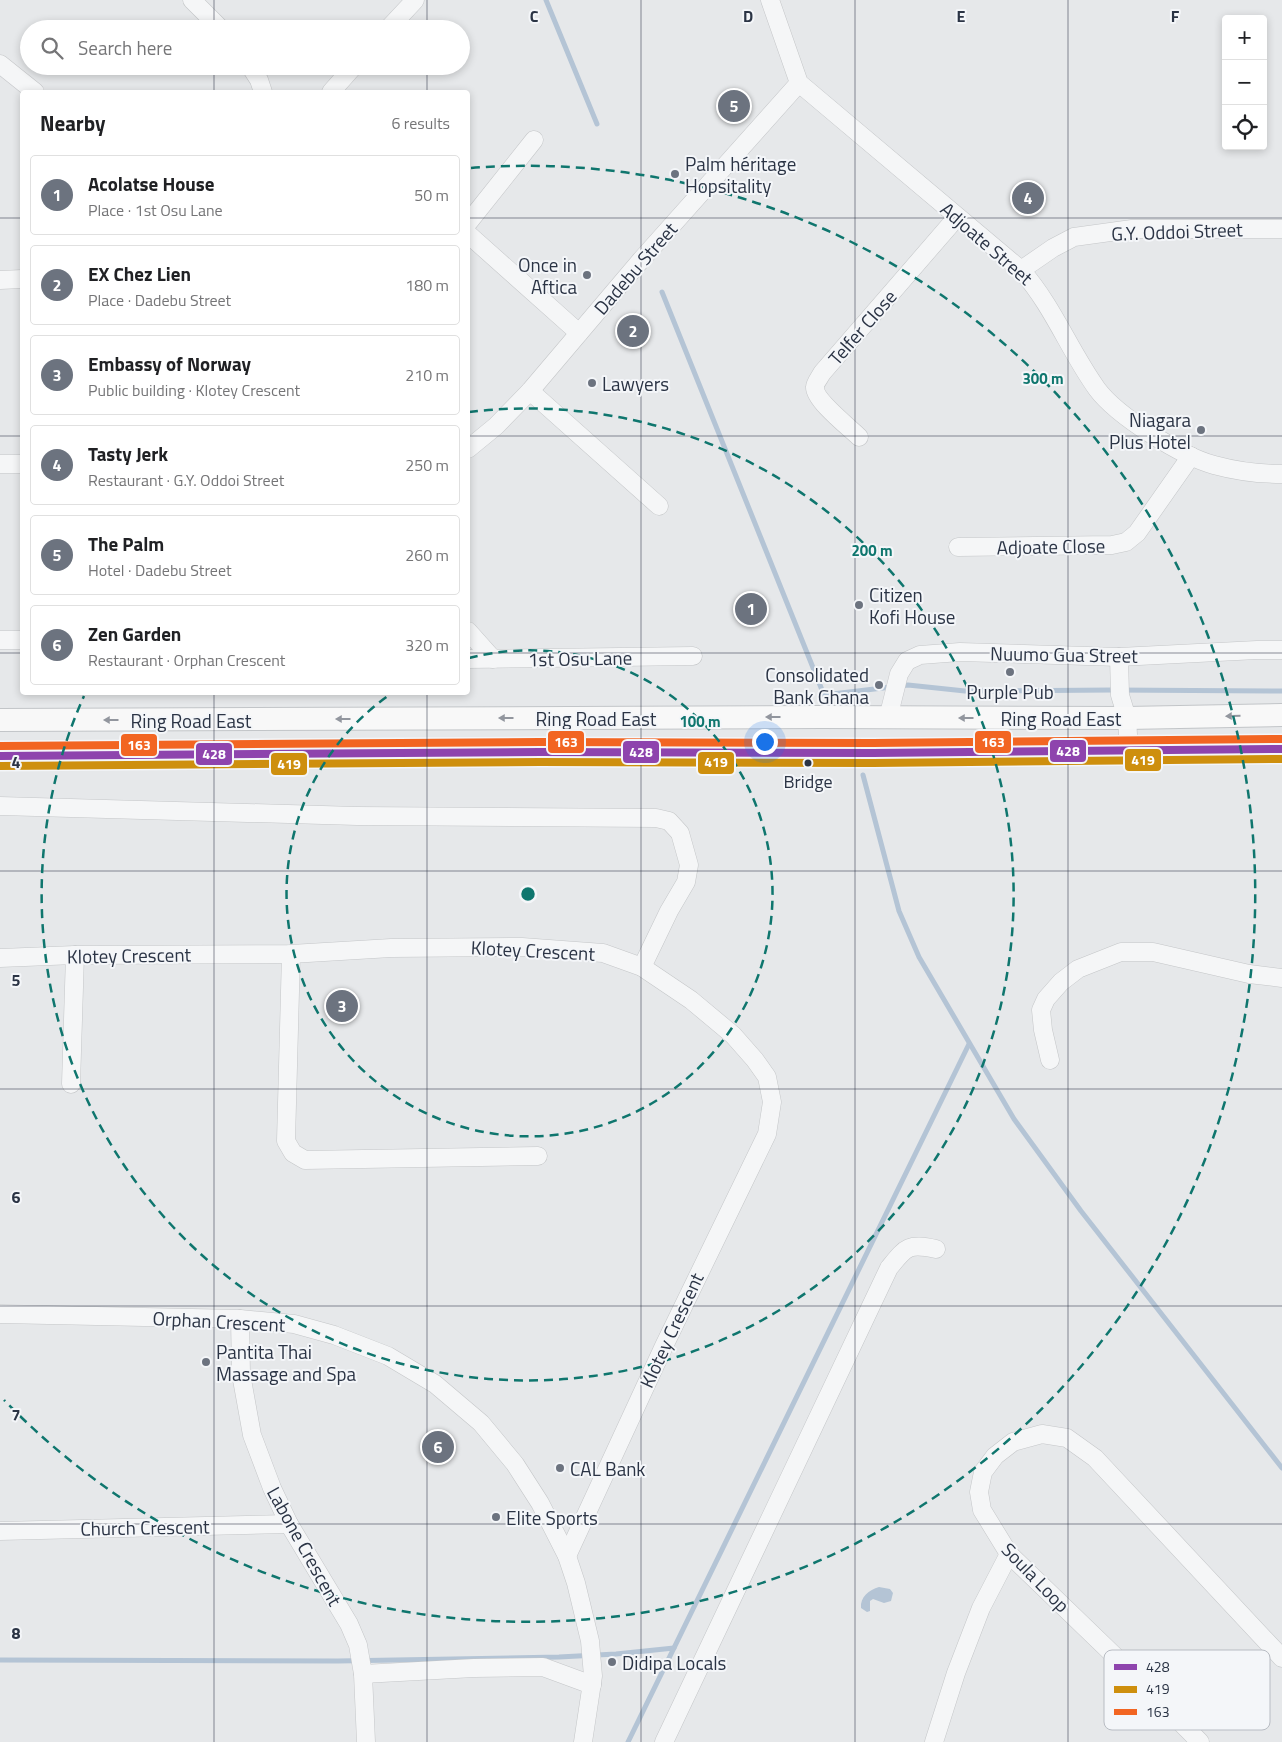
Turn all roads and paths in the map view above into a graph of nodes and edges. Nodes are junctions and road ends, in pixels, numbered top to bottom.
1 (192, 0) edge
2 (415, 0) edge
3 (770, 0) edge
4 (212, 20) edge
5 (396, 20) edge
6 (0, 64) edge
7 (256, 75) edge
8 (346, 75) edge
9 (799, 83) junction
10 (32, 90) edge
11 (262, 90) edge
12 (333, 90) edge
13 (534, 140) dead end
14 (957, 217) junction
15 (470, 220) edge
16 (1282, 229) edge
17 (470, 236) edge
18 (1021, 270) junction
19 (20, 279) edge
20 (0, 280) edge
21 (579, 333) junction
22 (530, 391) junction
23 (859, 437) dead end
24 (470, 447) edge
25 (1191, 456) junction
26 (0, 464) edge
27 (20, 464) edge
28 (1282, 474) edge
29 (659, 506) dead end
30 (958, 547) dead end
31 (470, 633) edge
32 (0, 640) edge
33 (20, 640) edge
34 (1282, 650) edge
35 (693, 656) dead end
36 (1119, 657) junction
37 (470, 659) edge
38 (493, 659) junction
39 (1282, 716) edge
40 (540, 718) junction
41 (888, 718) junction
42 (1127, 718) junction
43 (0, 720) edge
44 (1282, 749) edge
45 (1129, 751) junction
46 (540, 752) junction
47 (0, 756) edge
48 (0, 806) edge
49 (291, 954) junction
50 (75, 955) junction
51 (0, 958) edge
52 (642, 967) junction
53 (1282, 978) edge
54 (1050, 1060) dead end
55 (71, 1084) dead end
56 (538, 1156) dead end
57 (936, 1249) dead end
58 (0, 1314) edge
59 (240, 1319) junction
60 (289, 1524) junction
61 (0, 1531) edge
62 (1009, 1554) junction
63 (567, 1556) junction
64 (1108, 1650) edge
65 (1282, 1658) edge
66 (363, 1674) junction
67 (593, 1681) junction
68 (1188, 1730) edge
69 (366, 1742) edge
70 (583, 1742) edge
71 (664, 1742) edge
72 (934, 1742) edge
73 (1200, 1742) edge

1 - 4 street
2 - 5 street
3 - 9 street
6 - 10 street
7 - 11 street
8 - 12 street
9 - 14 street, Adjoate Street
9 - 21 street, Dadebu Street
13 - 15 street
14 - 18 street, Adjoate Street
14 - 23 street, Telfer Close
16 - 18 street, G.Y. Oddoi Street
17 - 21 street
18 - 25 street, Adjoate Street
19 - 20 street
21 - 22 street, Dadebu Street
22 - 24 street, Dadebu Street
22 - 29 street
25 - 28 street, Adjoate Street
25 - 30 street, Adjoate Close
26 - 27 street
31 - 38 street
32 - 33 street
34 - 36 street, Nuumo Gua Street
35 - 38 street, 1st Osu Lane
36 - 41 street, Nuumo Gua Street
36 - 42 street
37 - 38 street, 1st Osu Lane
39 -> 42 main road, Ring Road East
41 -> 40 main road, Ring Road East
40 -> 43 main road, Ring Road East
40 - 46 main road
42 -> 41 main road, Ring Road East
42 - 45 street
44 - 45 main road, Ring Road East
45 - 46 main road, Ring Road East
46 - 47 main road, Ring Road East
48 - 52 street
49 - 50 street, Klotey Crescent
49 - 52 street, Klotey Crescent
49 - 56 street
50 - 51 street, Klotey Crescent
50 - 55 street
52 - 63 street, Klotey Crescent
53 - 54 street
57 - 71 street
58 - 59 street, Orphan Crescent
59 - 60 street, Labone Crescent
59 - 63 street, Orphan Crescent
60 - 61 street, Church Crescent
60 - 66 street, Labone Crescent
62 - 64 street, Soula Loop
62 - 65 street, Soula Loop
62 - 72 street
63 - 67 street, Orphan Crescent
66 - 67 street
66 - 69 street, Labone Crescent
67 - 70 street, Orphan Crescent
68 - 73 street, Soula Loop

